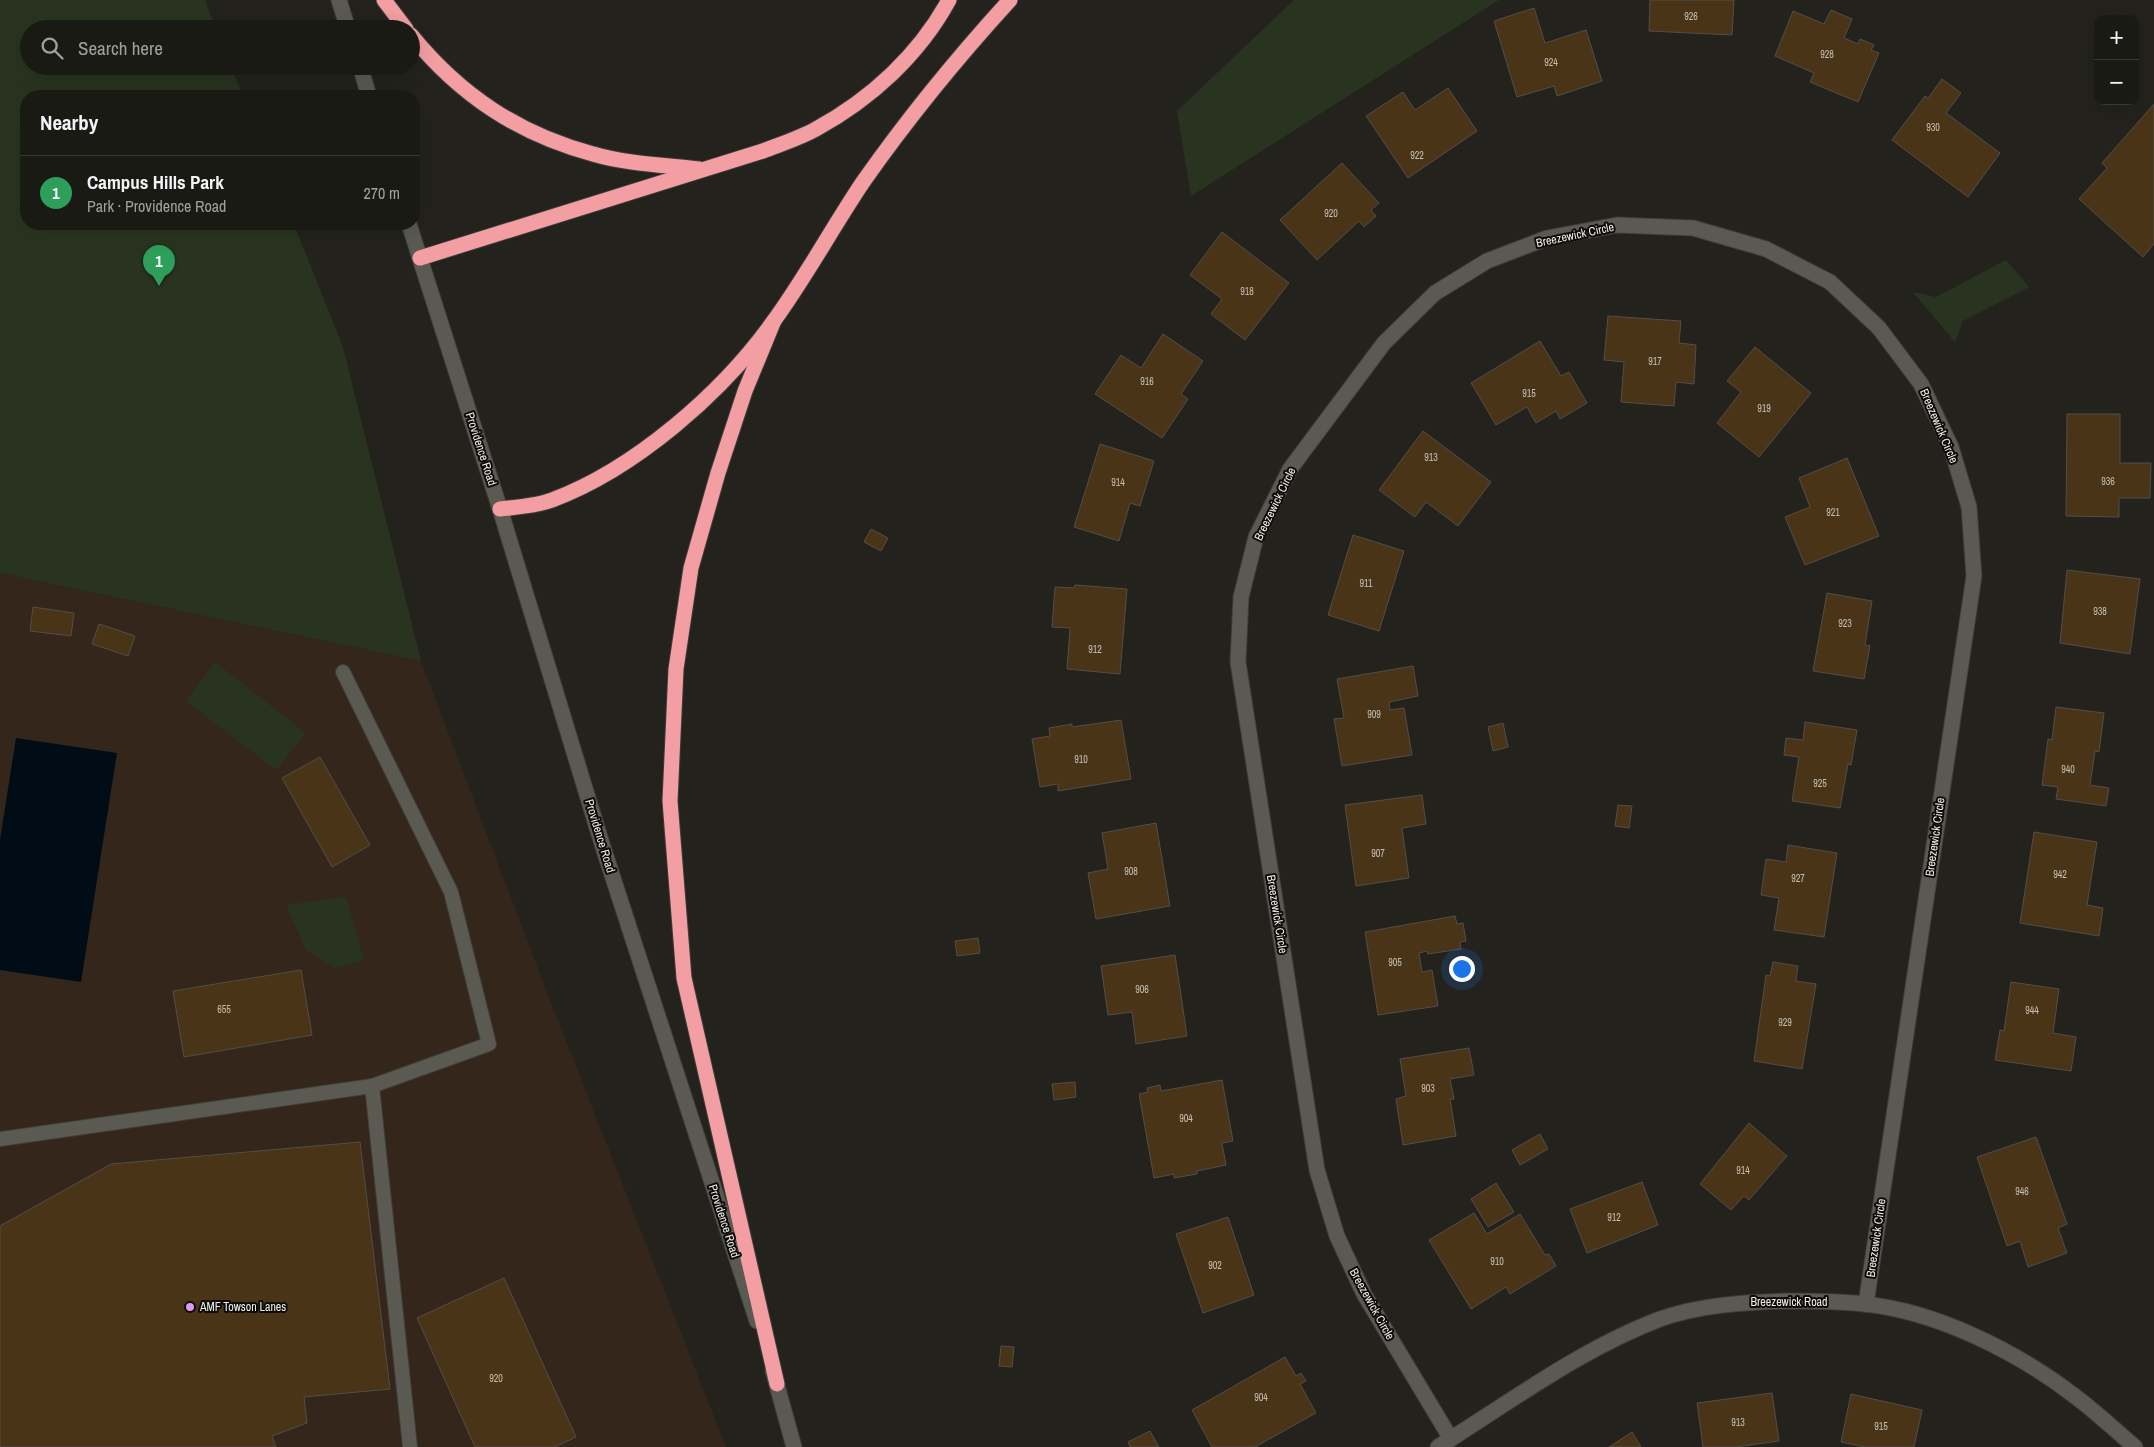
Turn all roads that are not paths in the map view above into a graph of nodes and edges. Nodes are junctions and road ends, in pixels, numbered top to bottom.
1 (339, 0) edge
2 (384, 0) edge
3 (949, 0) edge
4 (1010, 0) edge
5 (345, 20) edge
6 (399, 20) edge
7 (420, 46) edge
8 (363, 75) edge
9 (367, 90) edge
10 (706, 170) junction
11 (411, 230) edge
12 (420, 258) junction
13 (773, 323) junction
14 (500, 510) junction
15 (343, 672) dead end
16 (372, 1086) junction
17 (0, 1139) edge
18 (1866, 1304) junction
19 (777, 1384) junction
20 (1445, 1443) edge
21 (410, 1447) edge
22 (794, 1447) edge
23 (2135, 1447) edge

1 - 5 street
2 - 6 highway
3 - 10 highway
4 - 13 highway
7 - 10 highway
8 - 9 street
10 - 12 highway
11 - 12 street, Providence Road
12 - 14 street, Providence Road
13 - 14 highway
13 - 19 highway
14 - 19 street, Providence Road
15 - 16 lane
16 - 17 lane
16 - 21 lane
18 - 20 street, Breezewick Road
18 - 20 street, Breezewick Circle
18 - 23 street, Breezewick Road
19 - 22 street, Providence Road

